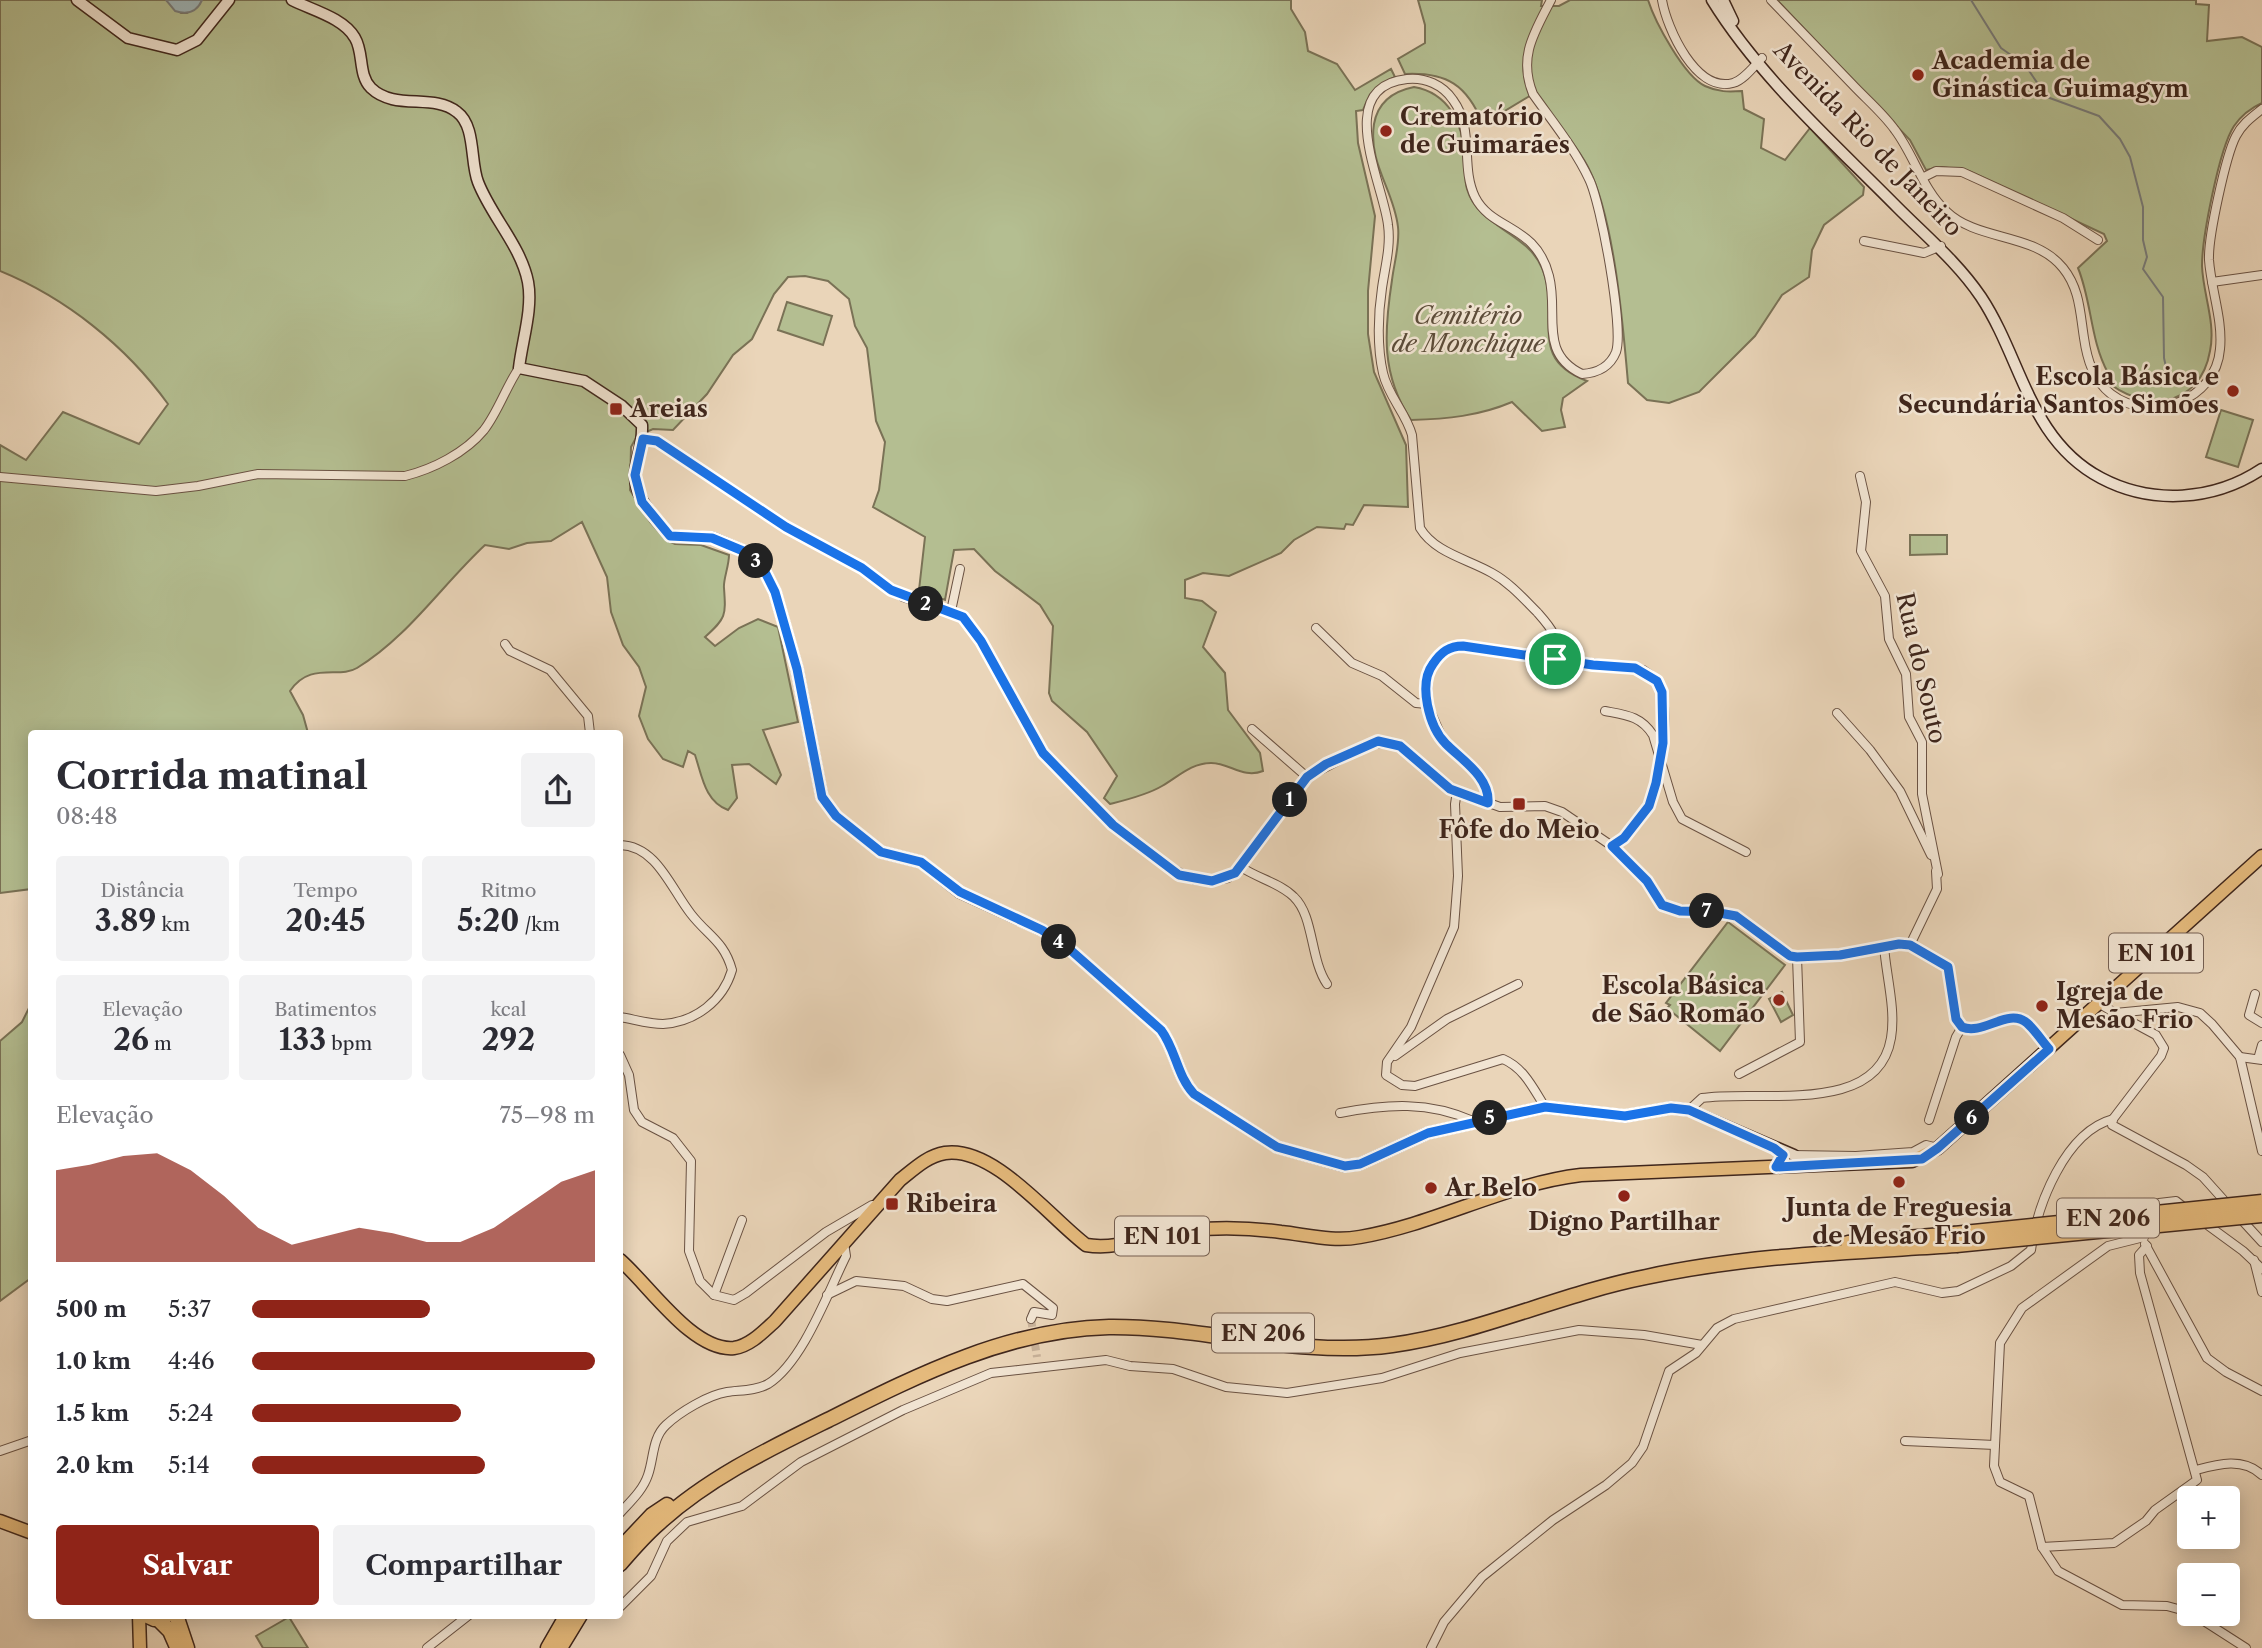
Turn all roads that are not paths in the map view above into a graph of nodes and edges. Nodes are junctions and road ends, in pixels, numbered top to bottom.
1 (77, 0) edge
2 (229, 0) edge
3 (292, 0) edge
4 (1551, 0) edge
5 (1662, 0) edge
6 (1712, 0) edge
7 (1723, 0) edge
8 (1771, 0) edge
9 (1759, 60) junction
10 (2262, 110) edge
11 (1923, 177) junction
12 (2098, 240) dead end
13 (1864, 241) dead end
14 (1939, 247) junction
15 (2262, 275) edge
16 (2212, 282) junction
17 (519, 368) junction
18 (643, 439) junction
19 (2262, 469) edge
20 (1860, 475) dead end
21 (0, 477) edge
22 (960, 569) dead end
23 (951, 611) junction
24 (1316, 628) dead end
25 (505, 644) dead end
26 (1555, 659) junction
27 (1427, 704) junction
28 (1605, 711) dead end
29 (1837, 713) dead end
30 (1252, 729) dead end
31 (590, 730) edge
32 (1661, 758) junction
33 (1307, 777) junction
34 (1457, 791) junction
35 (1488, 803) junction
36 (623, 845) edge
37 (1612, 846) junction
38 (1746, 852) dead end
39 (2262, 856) edge
40 (1241, 867) junction
41 (1938, 874) junction
42 (1910, 945) junction
43 (1884, 946) junction
44 (1797, 957) junction
45 (1327, 984) dead end
46 (1518, 984) dead end
47 (2255, 994) dead end
48 (2100, 1004) junction
49 (2115, 1013) junction
50 (623, 1018) edge
51 (2262, 1023) edge
52 (1962, 1027) junction
53 (2262, 1045) edge
54 (2049, 1049) junction
55 (2240, 1057) junction
56 (2260, 1060) edge
57 (623, 1062) edge
58 (1387, 1062) junction
59 (1739, 1074) dead end
60 (1545, 1107) junction
61 (1689, 1110) junction
62 (1340, 1113) dead end
63 (2113, 1119) junction
64 (1929, 1120) dead end
65 (1473, 1121) junction
66 (1938, 1148) junction
67 (2262, 1151) edge
68 (1783, 1158) junction
69 (2262, 1202) edge
70 (878, 1206) junction
71 (2262, 1215) edge
72 (742, 1220) dead end
73 (2144, 1237) junction
74 (1955, 1239) junction
75 (2262, 1242) edge
76 (844, 1243) junction
77 (2147, 1246) junction
78 (2254, 1261) junction
79 (623, 1263) edge
80 (2262, 1269) edge
81 (2262, 1292) edge
82 (714, 1295) junction
83 (827, 1295) junction
84 (1031, 1319) dead end
85 (1702, 1345) junction
86 (2262, 1391) edge
87 (28, 1441) edge
88 (1905, 1441) dead end
89 (1995, 1445) junction
90 (0, 1451) edge
91 (2196, 1470) junction
92 (2262, 1475) edge
93 (623, 1510) edge
94 (0, 1521) edge
95 (28, 1532) edge
96 (623, 1546) edge
97 (2042, 1548) junction
98 (623, 1561) edge
99 (623, 1604) edge
100 (2177, 1609) edge
101 (152, 1619) edge
102 (156, 1619) edge
103 (177, 1619) edge
104 (464, 1619) edge
105 (566, 1619) edge
106 (578, 1619) edge
107 (2211, 1626) edge
108 (140, 1648) edge
109 (178, 1648) edge
110 (187, 1648) edge
111 (427, 1648) edge
112 (548, 1648) edge
113 (560, 1648) edge
114 (1431, 1648) edge
115 (2246, 1648) edge

1 - 2 street
3 - 17 street
4 - 26 street
5 - 9 street
6 - 9 street
7 - 9 street, Avenida Rio de Janeiro
8 - 11 street
9 - 14 street, Avenida Rio de Janeiro
10 - 16 street
11 - 12 street
11 - 16 street
13 - 14 street
14 - 19 street, Avenida Rio de Janeiro
15 - 16 street
17 - 18 street
17 - 21 street
18 - 23 street
18 - 65 street
20 - 41 street, Rua do Souto
22 - 23 street
23 - 40 street
24 - 27 street
25 - 31 street
26 - 27 street
26 - 32 street
27 - 35 street
28 - 32 street
29 - 41 street
30 - 33 street
32 - 37 street
32 - 38 street
33 - 34 street
33 - 40 street
34 - 35 street
34 - 58 street
35 - 37 street
36 - 50 street
37 - 44 street
39 - 48 main road, EN 101
40 - 45 street
41 - 42 street
42 - 43 street
42 - 52 street
43 - 44 street
43 - 61 street
44 - 59 street
46 - 58 street
47 - 51 street
48 - 49 street
48 - 54 main road, EN 101
49 - 55 street
49 - 63 street
52 - 54 street
52 - 64 street
53 - 56 street
54 - 66 main road, EN 101
55 - 56 street
55 - 67 street
57 - 82 street
58 - 60 street
60 - 61 street
60 - 65 street
61 - 68 street
62 - 65 street
63 - 75 street
63 - 85 street
66 - 68 street
66 - 68 main road, EN 101
68 - 70 main road, EN 101
69 - 74 highway, EN 206, bridge
70 - 76 main road, EN 101
70 - 82 street
71 - 74 highway, EN 206, bridge
72 - 82 street
73 - 77 street
73 - 78 street
73 - 89 street
74 - 96 highway, EN 206
74 - 98 highway, EN 206
76 - 79 main road, EN 101
76 - 83 street
77 - 86 street
77 - 91 street
78 - 80 street
78 - 81 street
83 - 84 street
83 - 93 street
85 - 99 street
85 - 114 street
87 - 90 street
88 - 89 street
89 - 97 street
91 - 92 street
91 - 97 street
94 - 95 main road
97 - 100 street
101 - 108 main road
102 - 109 highway
103 - 110 highway
104 - 111 street
105 - 112 highway
106 - 113 highway
107 - 115 street

